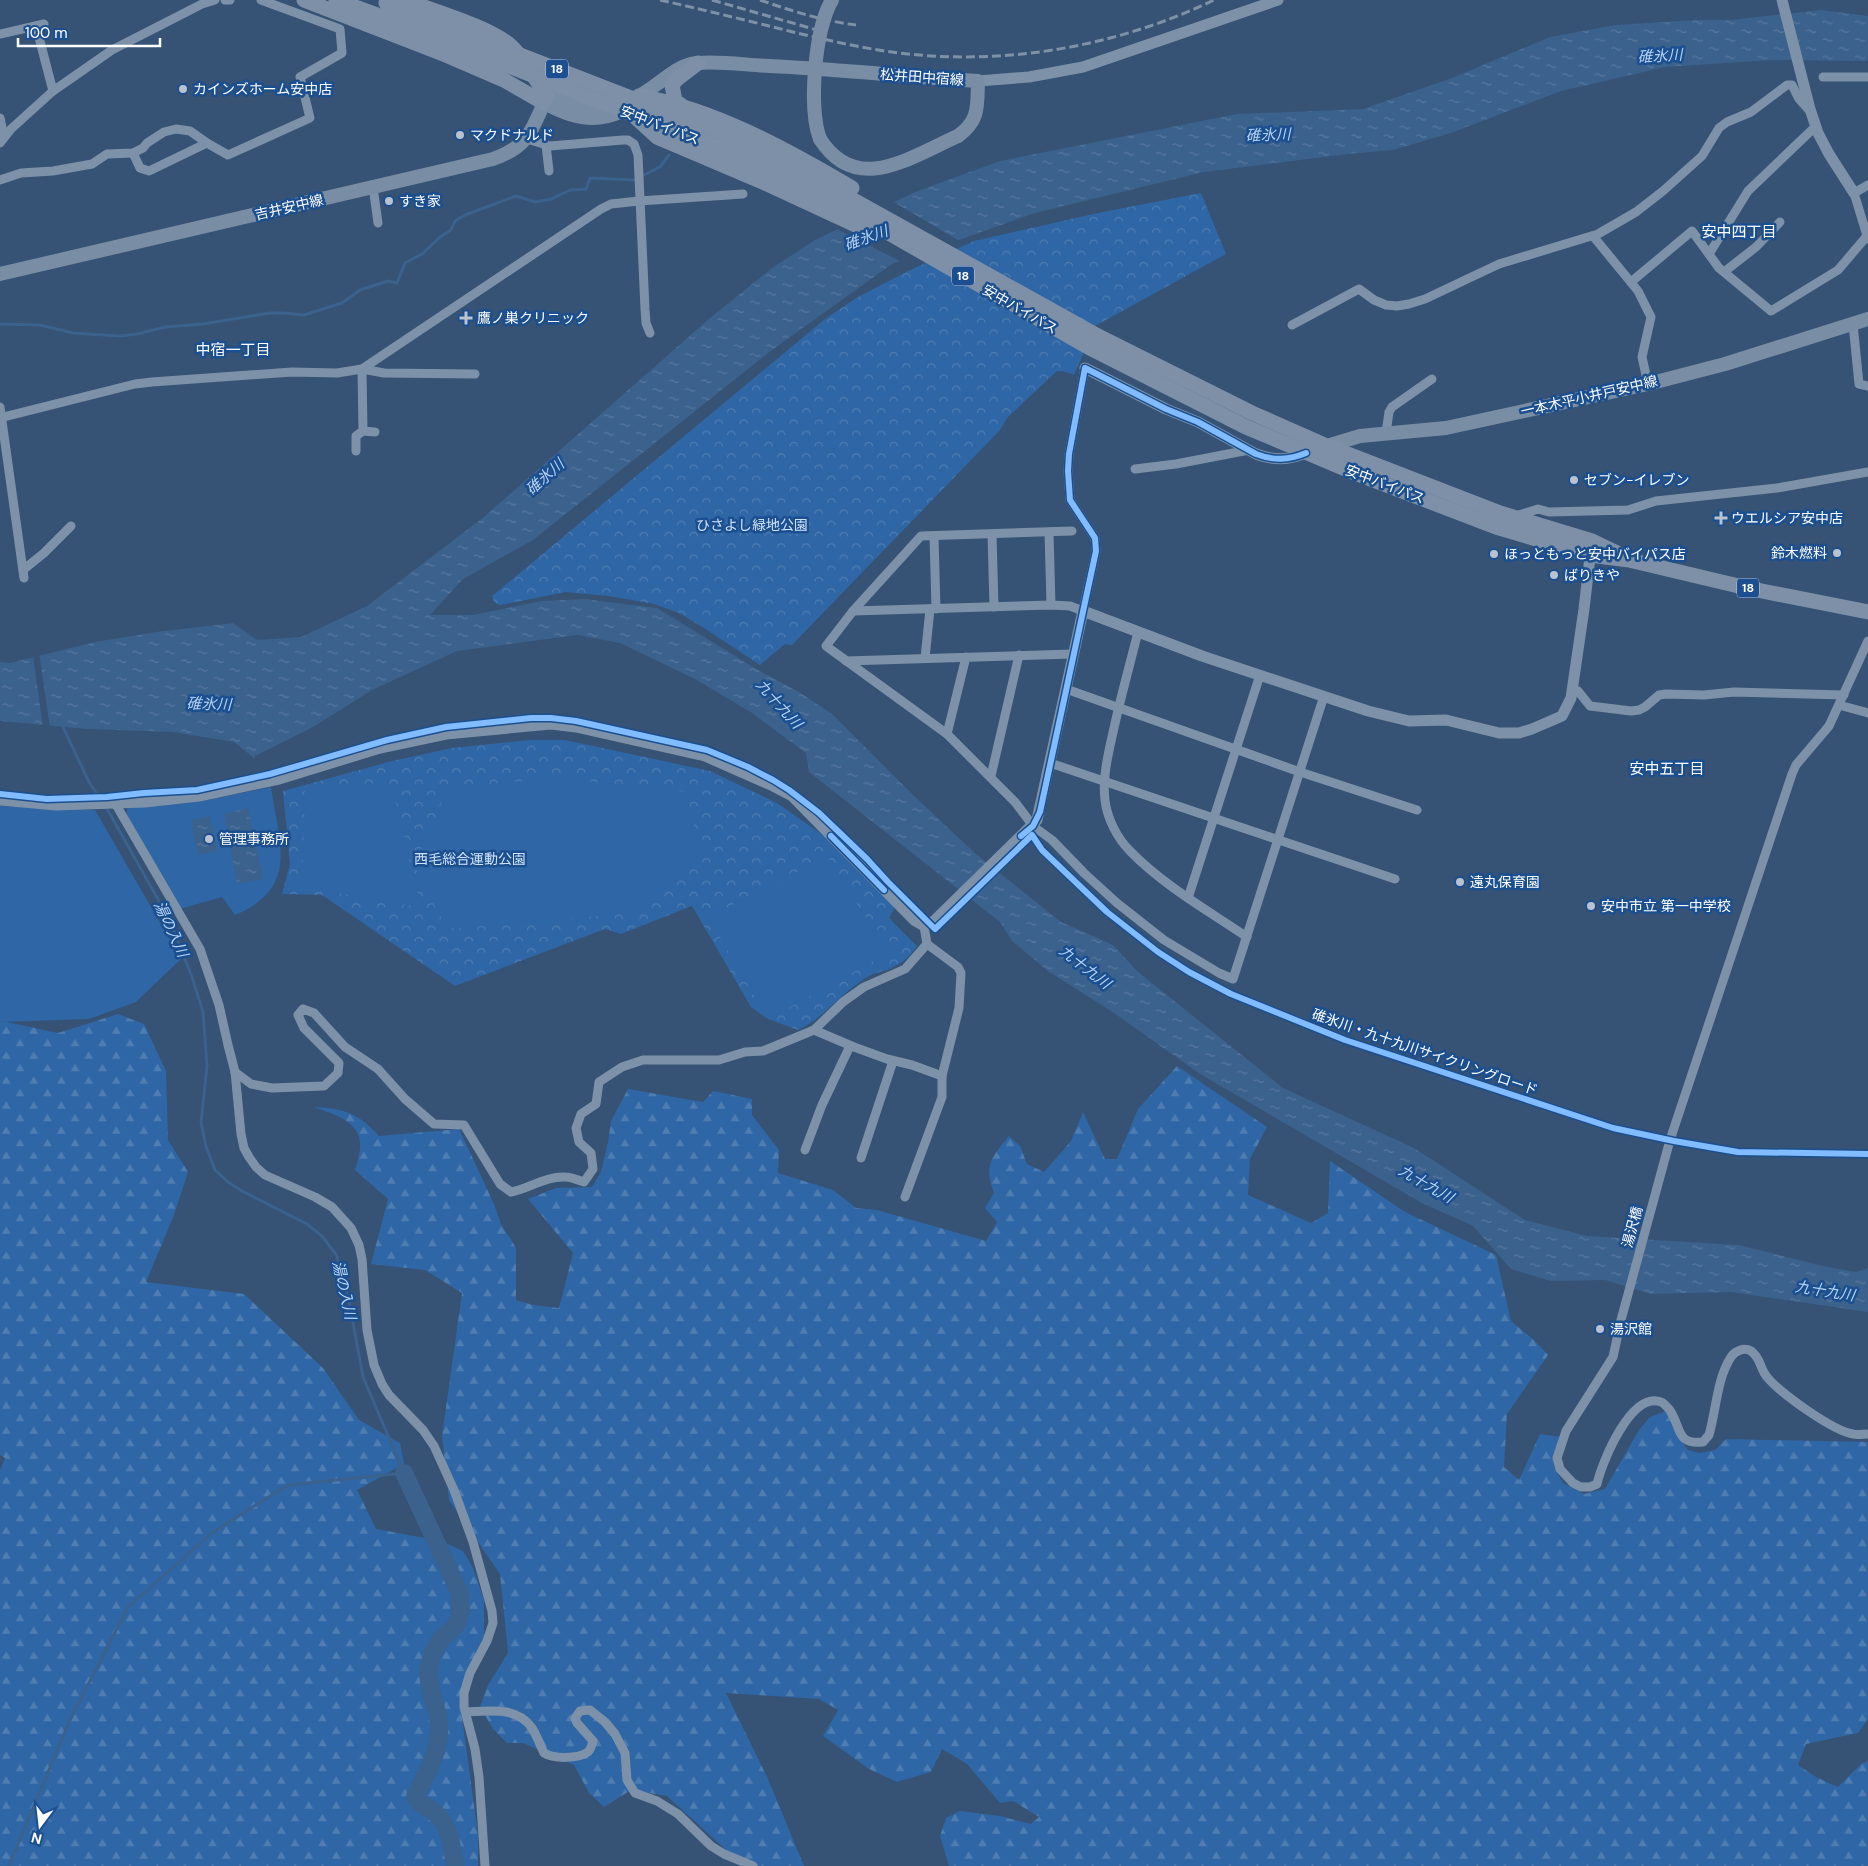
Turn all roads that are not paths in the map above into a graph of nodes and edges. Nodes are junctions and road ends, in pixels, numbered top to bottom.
1 (215, 0) edge
2 (225, 0) edge
3 (230, 0) edge
4 (261, 0) edge
5 (304, 0) edge
6 (336, 0) edge
7 (405, 0) edge
8 (832, 0) edge
9 (1278, 0) edge
10 (1782, 0) edge
11 (381, 6) edge
12 (458, 20) junction
13 (0, 34) edge
14 (446, 55) junction
15 (698, 63) junction
16 (568, 68) dead end
17 (1823, 77) dead end
18 (1868, 77) edge
19 (978, 81) junction
20 (53, 91) junction
21 (639, 96) junction
22 (546, 99) junction
23 (681, 105) junction
24 (626, 108) junction
25 (1811, 112) junction
26 (0, 118) edge
27 (1816, 126) junction
28 (527, 139) junction
29 (2, 140) edge
30 (207, 143) junction
31 (546, 145) junction
32 (133, 153) junction
33 (548, 171) dead end
34 (0, 180) edge
35 (1868, 185) edge
36 (373, 187) junction
37 (1854, 193) junction
38 (743, 194) dead end
39 (842, 200) junction
40 (639, 201) junction
41 (1780, 222) dead end
42 (378, 223) dead end
43 (1593, 236) junction
44 (1868, 238) edge
45 (1709, 254) junction
46 (1724, 272) junction
47 (0, 274) edge
48 (1631, 282) junction
49 (1868, 319) edge
50 (1853, 324) junction
51 (1292, 325) dead end
52 (650, 333) dead end
53 (1093, 342) junction
54 (1085, 368) joint
55 (362, 369) junction
56 (475, 374) dead end
57 (1432, 379) dead end
58 (1648, 384) junction
59 (1868, 386) edge
60 (0, 407) edge
61 (1, 418) edge
62 (363, 431) junction
63 (375, 432) dead end
64 (1386, 433) junction
65 (1327, 446) junction
66 (1249, 450) junction
67 (356, 451) dead end
68 (1306, 453) junction
69 (1135, 469) dead end
70 (1868, 472) edge
71 (1513, 517) junction
72 (71, 526) dead end
73 (1072, 531) dead end
74 (1049, 532) junction
75 (992, 534) junction
76 (934, 536) junction
77 (1591, 548) junction
78 (1051, 605) junction
79 (994, 607) junction
80 (933, 609) junction
81 (853, 611) junction
82 (1083, 611) junction
83 (1868, 612) edge
84 (1138, 632) junction
85 (1868, 641) edge
86 (1073, 654) junction
87 (1018, 655) junction
88 (966, 657) junction
89 (925, 658) junction
90 (846, 661) junction
91 (1260, 675) junction
92 (1066, 689) junction
93 (1572, 690) junction
94 (1844, 694) junction
95 (1324, 696) junction
96 (1839, 705) junction
97 (1118, 708) junction
98 (1868, 713) edge
99 (947, 734) junction
100 (1236, 749) junction
101 (1050, 763) junction
102 (1300, 772) junction
103 (991, 776) junction
104 (1104, 781) junction
105 (0, 800) edge
106 (112, 803) junction
107 (1417, 810) dead end
108 (1213, 817) junction
109 (1028, 829) junction
110 (1278, 838) junction
111 (1395, 879) dead end
112 (1188, 898) junction
113 (928, 924) junction
114 (1247, 937) junction
115 (926, 944) junction
116 (814, 1030) junction
117 (850, 1046) junction
118 (893, 1061) junction
119 (235, 1072) junction
120 (942, 1076) junction
121 (805, 1150) dead end
122 (861, 1158) dead end
123 (906, 1197) dead end
124 (1868, 1434) edge
125 (466, 1712) junction
126 (485, 1866) edge
127 (753, 1866) edge

1 - 20 street
2 - 3 street
4 - 30 street
5 - 14 highway
6 - 11 highway, 安中バイパス / 18
7 - 12 highway
8 - 19 main road, 松井田中宿線, bridge
9 - 19 street
10 - 25 street
11 - 39 highway, 安中バイパス / 18, bridge
12 - 14 highway
12 - 22 highway
13 - 20 street
14 - 22 highway
15 - 19 main road, 松井田中宿線
15 - 21 main road, 松井田中宿線
15 - 23 highway
16 - 22 street
17 - 18 street
20 - 29 street
21 - 22 main road, 松井田中宿線
21 - 23 highway
21 - 24 main road, 松井田中宿線
22 - 24 main road, 松井田中宿線
22 - 28 main road
23 - 39 highway
24 - 39 highway
25 - 27 street
25 - 43 street
26 - 29 street
27 - 37 street
27 - 45 street
28 - 31 street
28 - 36 main road, 吉井安中線
30 - 32 street
30 - 32 street
31 - 33 street
31 - 40 street
32 - 34 street
35 - 37 street
36 - 42 street
36 - 47 main road, 吉井安中線
37 - 44 street
38 - 40 street
39 - 53 highway, 安中バイパス / 18
39 - 53 highway, 安中バイパス / 18
40 - 52 street
40 - 55 street
41 - 46 street
43 - 48 street
43 - 51 street
44 - 46 street
45 - 46 street
45 - 48 street
48 - 58 street
49 - 50 main road, 一本木平小井戸安中線
50 - 58 main road, 一本木平小井戸安中線
50 - 59 street
53 - 65 highway, 安中バイパス / 18
53 - 68 highway, 安中バイパス / 18
54 - 66 street
54 - 82 street
55 - 56 street
55 - 61 street
55 - 62 street
57 - 64 street
58 - 64 main road, 一本木平小井戸安中線
60 - 61 street
61 - 72 street
62 - 63 street
62 - 67 street
64 - 65 main road, 一本木平小井戸安中線
65 - 68 main road, 一本木平小井戸安中線
65 - 71 highway, 安中バイパス / 18
66 - 68 street
66 - 69 street
68 - 77 highway, 安中バイパス / 18
70 - 71 street
71 - 77 highway, 安中バイパス / 18
73 - 74 street
74 - 75 street
74 - 78 street
75 - 76 street
75 - 79 street
76 - 80 street
76 - 81 street
77 - 83 highway, 安中バイパス / 18
77 - 93 street
78 - 79 street
78 - 82 street
79 - 80 street
80 - 81 street
80 - 89 street
81 - 90 street
82 - 84 street
82 - 86 street
84 - 91 street
84 - 97 street
85 - 94 street, 湯沢橋
86 - 87 street
86 - 92 street
87 - 88 street
87 - 103 street
88 - 89 street
88 - 99 street
89 - 90 street
90 - 99 street
91 - 95 street
91 - 100 street
92 - 97 street
92 - 101 street
93 - 94 street
93 - 95 street
94 - 96 street, 湯沢橋
95 - 102 street
96 - 98 street
96 - 124 street, 湯沢橋
97 - 100 street
97 - 104 street
99 - 103 street
100 - 102 street
100 - 108 street
101 - 104 street
101 - 109 street
102 - 107 street
102 - 110 street
103 - 109 street
104 - 108 street
104 - 112 street
105 - 106 street
106 - 113 street
106 - 119 street
108 - 110 street
108 - 112 street
109 - 113 street
109 - 114 street
110 - 111 street
110 - 114 street
112 - 114 street
113 - 115 street
115 - 116 street
115 - 120 street
116 - 117 street
116 - 119 street
117 - 118 street
117 - 121 street
118 - 120 street
118 - 122 street
119 - 125 street
120 - 123 street
125 - 126 street
125 - 127 street

